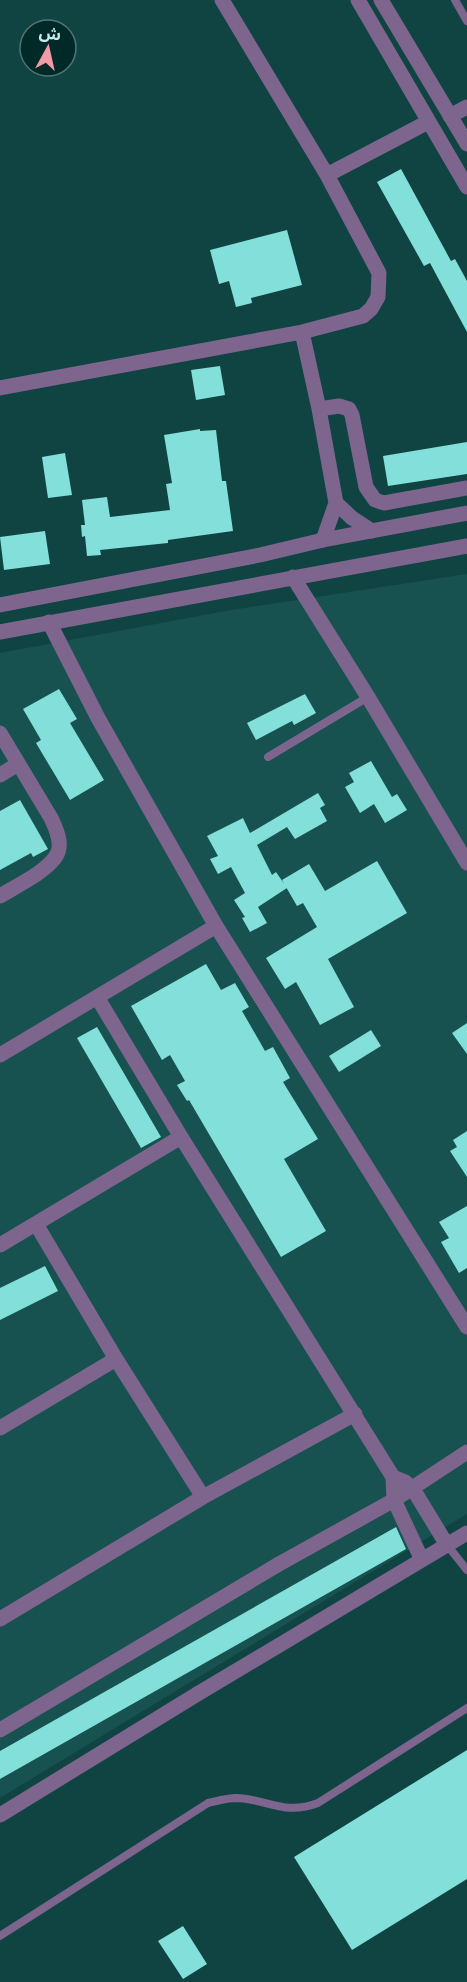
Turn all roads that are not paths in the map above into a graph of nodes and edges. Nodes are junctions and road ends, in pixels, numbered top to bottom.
1 (222, 0) edge
2 (358, 0) edge
3 (381, 0) edge
4 (455, 0) edge
5 (467, 21) edge
6 (467, 107) edge
7 (450, 116) junction
8 (428, 122) junction
9 (467, 144) edge
10 (327, 175) junction
11 (467, 187) edge
12 (302, 332) junction
13 (0, 388) edge
14 (319, 409) junction
15 (467, 488) edge
16 (336, 503) junction
17 (467, 513) edge
18 (372, 531) junction
19 (323, 540) junction
20 (467, 546) edge
21 (293, 577) junction
22 (0, 605) edge
23 (49, 622) junction
24 (0, 632) edge
25 (368, 697) junction
26 (0, 733) edge
27 (268, 757) dead end
28 (18, 764) junction
29 (0, 775) edge
30 (467, 863) edge
31 (0, 896) edge
32 (216, 926) junction
33 (97, 997) junction
34 (0, 1055) edge
35 (181, 1137) junction
36 (36, 1224) junction
37 (0, 1245) edge
38 (467, 1327) edge
39 (116, 1359) junction
40 (355, 1414) junction
41 (0, 1428) edge
42 (467, 1452) edge
43 (393, 1477) junction
44 (413, 1489) junction
45 (203, 1497) junction
46 (394, 1500) junction
47 (467, 1533) edge
48 (447, 1545) junction
49 (422, 1560) junction
50 (467, 1570) edge
51 (0, 1619) edge
52 (467, 1708) edge
53 (0, 1730) edge
54 (0, 1815) edge
55 (0, 1936) edge

1 - 10 street
2 - 8 street
3 - 7 street
4 - 5 lane
6 - 7 street
7 - 9 street
8 - 10 street
8 - 11 street
10 - 12 street
12 - 13 street
12 - 14 street
14 - 15 street
14 - 16 street
16 - 18 street
16 - 19 street
17 - 18 street
18 - 19 street
19 - 22 street
20 - 21 street
21 - 23 street
21 - 25 street
23 - 24 street
23 - 32 street
25 - 27 lane
25 - 30 street
26 - 28 street
28 - 29 street
28 - 31 street
32 - 33 street
32 - 38 street
33 - 34 street
33 - 35 street
35 - 36 street
35 - 40 street
36 - 37 street
36 - 39 street
39 - 41 street
39 - 45 street
40 - 43 street
40 - 45 street
42 - 44 street
43 - 44 street
43 - 46 street
44 - 46 street
44 - 48 street
45 - 51 street
46 - 49 street
46 - 53 street
47 - 48 street
48 - 49 street
48 - 50 lane
49 - 54 street
52 - 55 lane

